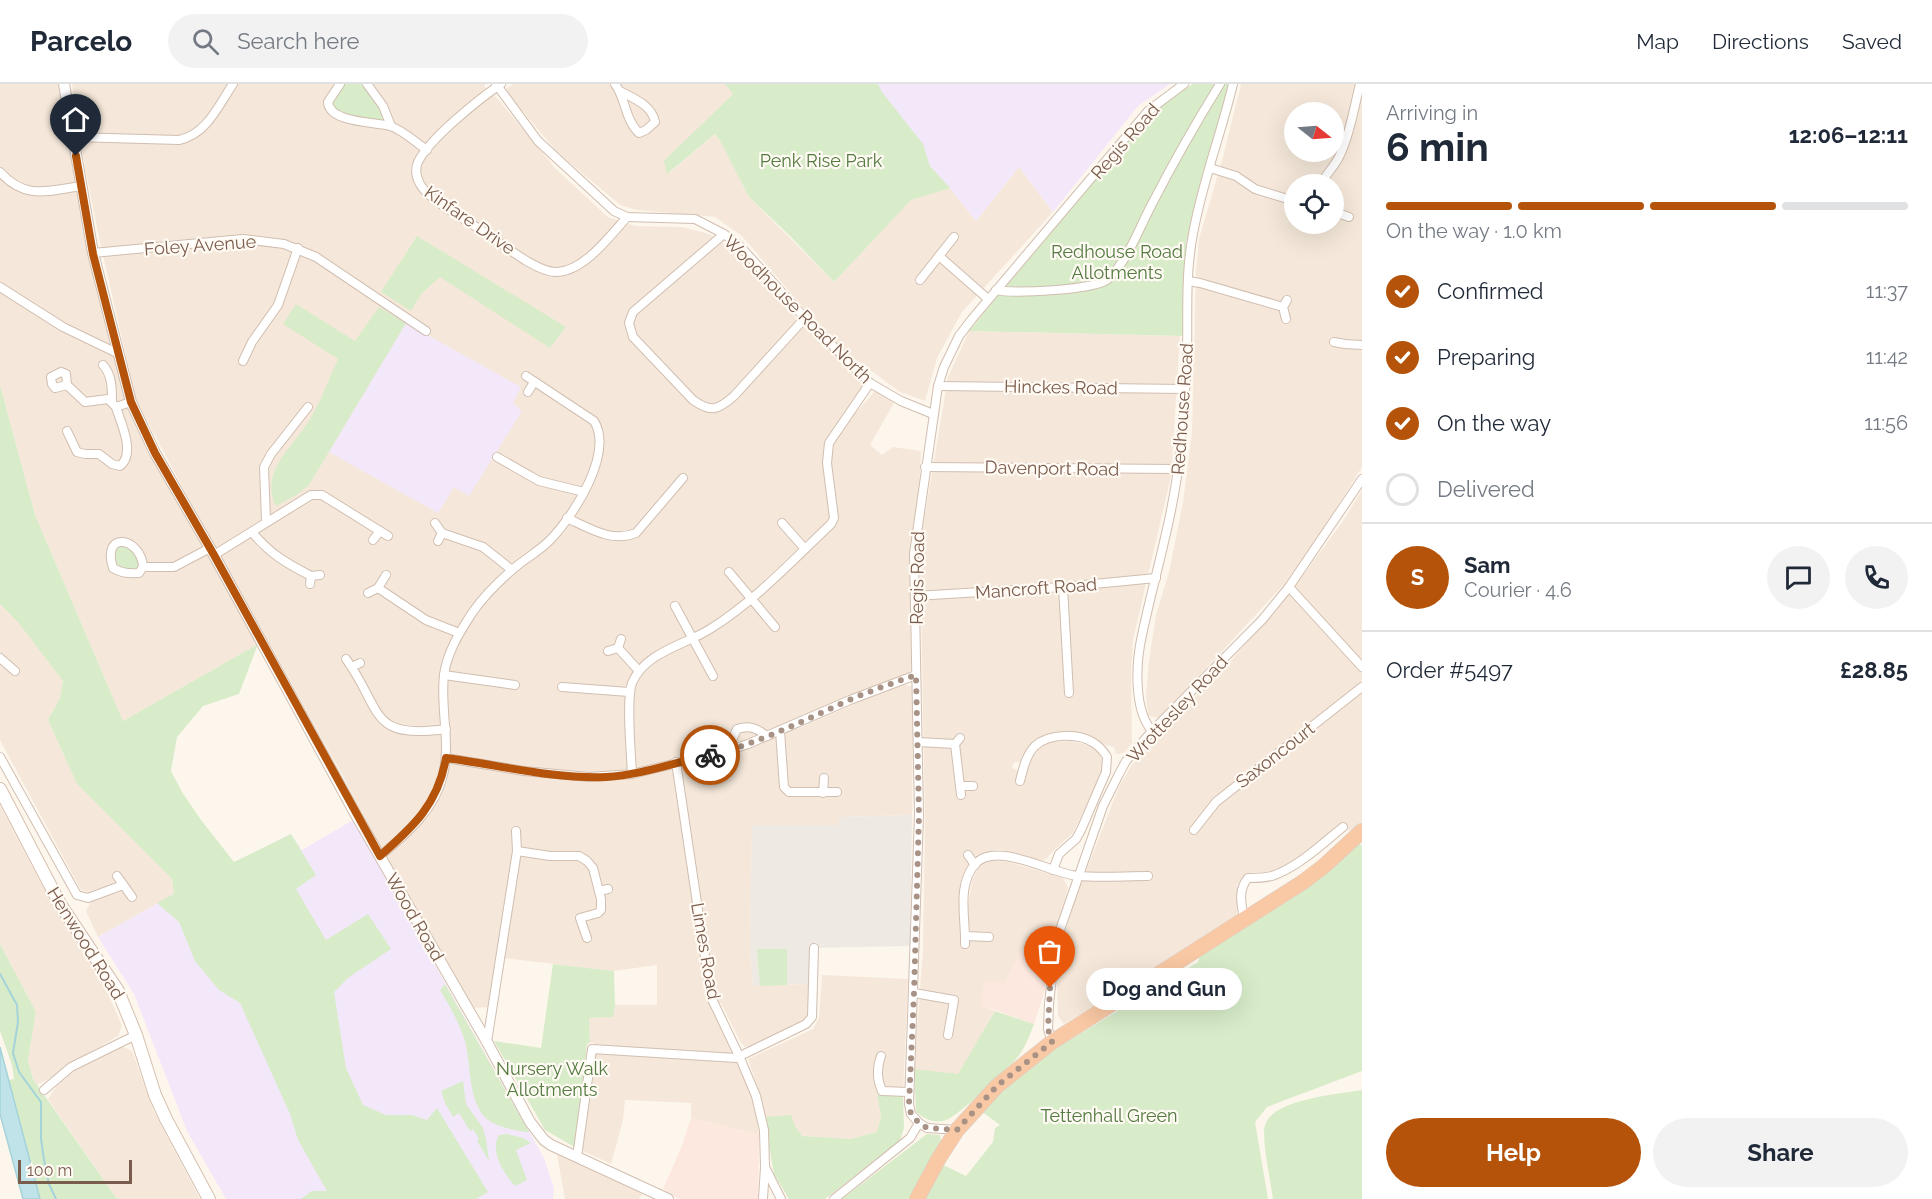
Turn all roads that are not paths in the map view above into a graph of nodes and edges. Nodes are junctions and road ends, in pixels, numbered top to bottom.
1 (64, 84) edge
2 (233, 84) edge
3 (340, 84) edge
4 (367, 84) edge
5 (1184, 84) edge
6 (1220, 84) edge
7 (1233, 84) edge
8 (1360, 84) edge
9 (498, 85) edge
10 (618, 88) edge
11 (391, 126) junction
12 (73, 137) junction
13 (427, 150) junction
14 (1210, 168) junction
15 (0, 172) edge
16 (1326, 174) edge
17 (81, 186) junction
18 (1284, 198) edge
19 (1344, 215) edge
20 (627, 217) junction
21 (1349, 217) dead end
22 (724, 234) junction
23 (954, 237) dead end
24 (297, 248) junction
25 (93, 254) junction
26 (939, 256) junction
27 (920, 280) dead end
28 (1188, 281) junction
29 (0, 287) edge
30 (996, 290) junction
31 (988, 299) junction
32 (805, 318) junction
33 (1286, 319) dead end
34 (426, 331) dead end
35 (1350, 334) dead end
36 (1334, 342) dead end
37 (1349, 345) junction
38 (1362, 345) edge
39 (119, 354) junction
40 (243, 361) dead end
41 (104, 364) dead end
42 (526, 376) dead end
43 (534, 382) junction
44 (870, 383) junction
45 (67, 385) dead end
46 (938, 386) junction
47 (1185, 389) junction
48 (528, 393) dead end
49 (131, 402) junction
50 (114, 404) junction
51 (308, 407) dead end
52 (933, 414) junction
53 (67, 431) dead end
54 (500, 463) dead end
55 (925, 467) junction
56 (1178, 469) junction
57 (1362, 479) edge
58 (678, 481) dead end
59 (584, 492) junction
60 (567, 518) junction
61 (266, 521) junction
62 (782, 523) dead end
63 (435, 524) dead end
64 (380, 531) junction
65 (252, 532) junction
66 (388, 536) dead end
67 (373, 540) dead end
68 (805, 549) junction
69 (212, 551) junction
70 (143, 567) junction
71 (512, 570) junction
72 (728, 570) dead end
73 (386, 575) dead end
74 (1156, 578) junction
75 (314, 579) dead end
76 (1063, 586) junction
77 (1289, 587) junction
78 (378, 588) junction
79 (368, 592) dead end
80 (915, 596) junction
81 (752, 597) junction
82 (675, 604) dead end
83 (775, 627) dead end
84 (459, 633) junction
85 (693, 638) junction
86 (608, 651) dead end
87 (346, 659) dead end
88 (2, 663) edge
89 (1362, 668) edge
90 (15, 671) dead end
91 (639, 671) junction
92 (444, 675) junction
93 (916, 675) junction
94 (713, 676) dead end
95 (515, 685) dead end
96 (561, 687) dead end
97 (1362, 687) edge
98 (629, 692) junction
99 (1068, 693) dead end
100 (446, 729) junction
101 (780, 731) junction
102 (1152, 731) junction
103 (767, 736) junction
104 (918, 742) junction
105 (727, 751) junction
106 (0, 757) edge
107 (446, 758) junction
108 (676, 762) junction
109 (632, 774) junction
110 (824, 778) dead end
111 (1020, 781) dead end
112 (973, 786) dead end
113 (0, 789) edge
114 (837, 792) dead end
115 (823, 793) junction
116 (1343, 827) dead end
117 (1194, 830) dead end
118 (516, 831) dead end
119 (1362, 832) edge
120 (517, 851) junction
121 (1310, 854) junction
122 (968, 855) dead end
123 (380, 856) junction
124 (975, 865) junction
125 (1324, 866) junction
126 (1053, 870) junction
127 (117, 876) dead end
128 (1079, 876) junction
129 (1148, 876) dead end
130 (123, 885) junction
131 (132, 897) dead end
132 (1244, 921) junction
133 (989, 937) dead end
134 (587, 938) dead end
135 (814, 948) dead end
136 (914, 993) junction
137 (136, 1035) junction
138 (948, 1035) dead end
139 (487, 1042) junction
140 (1052, 1042) junction
141 (881, 1056) dead end
142 (740, 1058) junction
143 (44, 1090) dead end
144 (908, 1092) junction
145 (919, 1123) junction
146 (957, 1130) junction
147 (577, 1157) junction
148 (765, 1167) junction
149 (209, 1199) edge
150 (668, 1199) edge
151 (763, 1199) edge
152 (781, 1199) edge
153 (834, 1199) edge
154 (917, 1199) edge

1 - 12 street, Wood Road
2 - 12 street
3 - 11 street
4 - 11 street
5 - 30 street, Regis Road
6 - 30 street
7 - 14 street, Redhouse Road
8 - 16 street
9 - 13 street, Kinfare Drive
9 - 20 street
10 - 10 street
11 - 13 street
12 - 17 street, Wood Road
13 - 20 street, Kinfare Drive
14 - 18 street
14 - 28 street, Redhouse Road
15 - 17 street
17 - 25 street, Wood Road
19 - 21 street
20 - 22 street, Woodhouse Road North
22 - 32 street, Woodhouse Road North
22 - 32 street
23 - 26 street
24 - 25 street, Foley Avenue
24 - 34 street, Foley Avenue
24 - 40 street
25 - 39 street, Wood Road
26 - 27 street
26 - 31 street
28 - 33 street
28 - 47 street, Redhouse Road
29 - 39 street
30 - 31 street, Regis Road
31 - 46 street, Regis Road
32 - 44 street, Woodhouse Road North
35 - 37 street
36 - 37 street
37 - 38 street
39 - 49 street, Wood Road
41 - 50 street
42 - 43 street
43 - 48 street
43 - 59 street
44 - 52 street, Woodhouse Road North
44 - 68 street
45 - 50 street
46 - 47 street, Hinckes Road
46 - 52 street, Regis Road
47 - 56 street, Redhouse Road
49 - 50 street
49 - 69 street, Wood Road
50 - 53 street
51 - 61 street
52 - 55 street, Regis Road
54 - 59 street
55 - 56 street, Davenport Road
55 - 80 street, Regis Road
56 - 74 street, Redhouse Road
57 - 77 street, Wrottesley Road
58 - 60 street
59 - 60 street
60 - 71 street
61 - 64 street
61 - 65 street
62 - 68 street
63 - 71 street
64 - 66 street
64 - 67 street
65 - 69 street
65 - 75 street
68 - 81 street
69 - 70 street
69 - 123 street, Wood Road
70 - 70 street
71 - 84 street
72 - 81 street
73 - 78 street
74 - 76 street, Mancroft Road
74 - 102 street, Redhouse Road
76 - 80 street, Mancroft Road
76 - 99 street
77 - 89 street
77 - 102 street, Wrottesley Road
78 - 79 street
78 - 84 street
80 - 93 street, Regis Road
81 - 83 street
81 - 85 street
82 - 85 street
84 - 92 street
85 - 91 street
85 - 94 street
86 - 91 street
87 - 100 street
88 - 90 street
91 - 98 street
92 - 95 street
92 - 100 street
93 - 101 street
93 - 104 street, Regis Road
96 - 98 street
97 - 117 street, Saxoncourt
98 - 109 street
100 - 107 street
101 - 103 street
101 - 115 street
102 - 128 street, Wrottesley Road
103 - 105 street
103 - 105 street
104 - 112 street
104 - 136 street, Regis Road
105 - 108 street
106 - 130 street, Henwood Road
107 - 109 street
107 - 123 street
108 - 109 street
108 - 142 street, Limes Road
110 - 115 street
111 - 126 street
113 - 137 main road, Henwood Road
114 - 115 street
116 - 121 street
118 - 120 street
119 - 125 highway
120 - 134 street
120 - 139 street
121 - 125 street
121 - 132 street
122 - 124 street
123 - 139 street, Wood Road
124 - 126 street
124 - 133 street
125 - 132 highway
126 - 128 street
127 - 130 street
128 - 129 street
128 - 140 street, Wrottesley Road
130 - 131 street
132 - 140 highway
135 - 142 street
136 - 138 street
136 - 144 street, Regis Road
137 - 143 street
137 - 149 main road, Henwood Road
139 - 147 street, Wood Road
140 - 146 highway
141 - 144 street
142 - 147 street
142 - 148 street, Limes Road
144 - 145 street, Regis Road
145 - 146 street
145 - 153 street
146 - 154 highway
147 - 150 street
148 - 151 street, Limes Road
148 - 152 street, Limes Road

